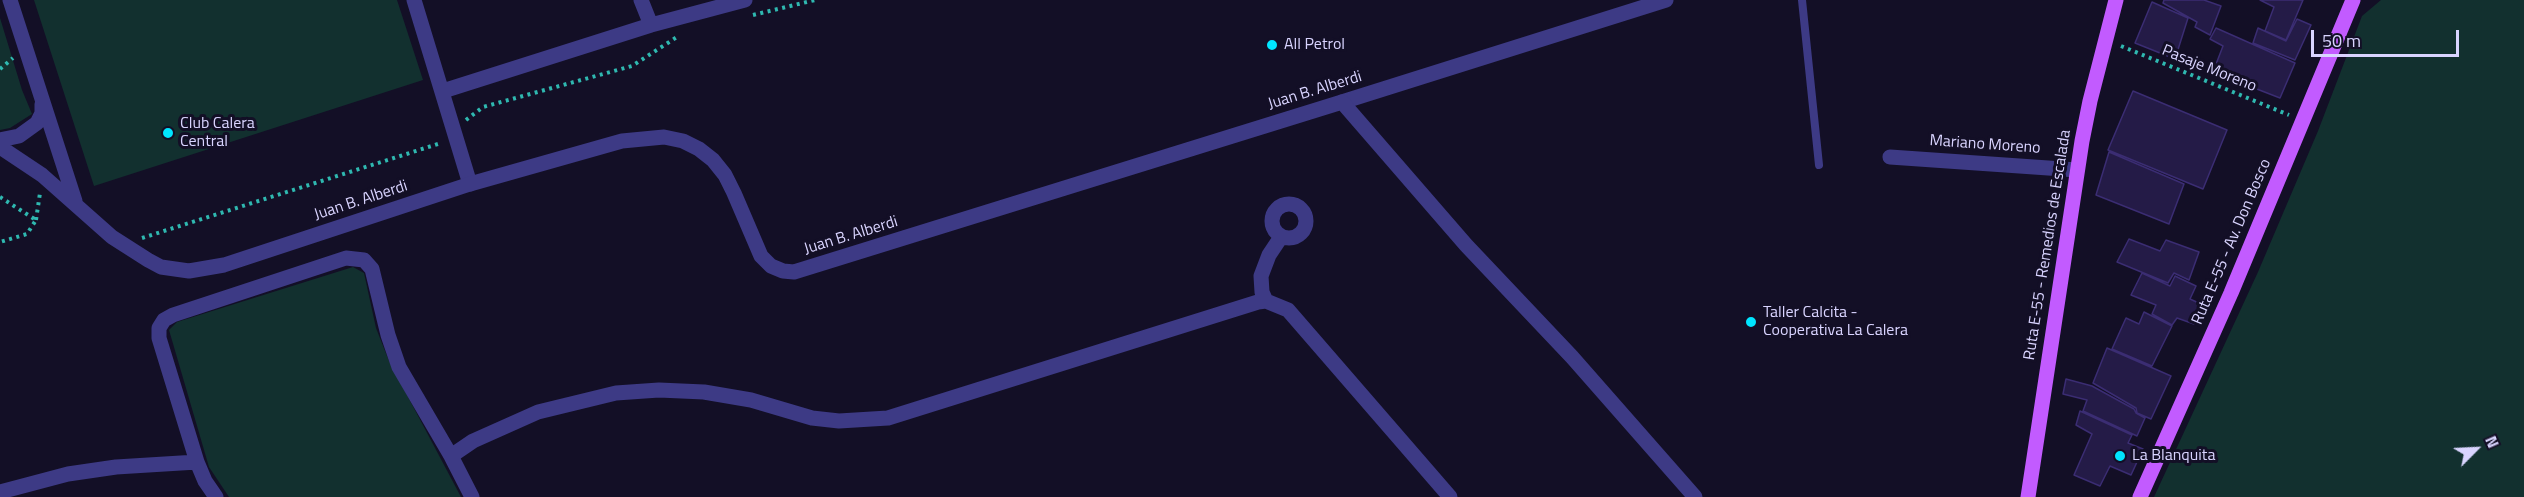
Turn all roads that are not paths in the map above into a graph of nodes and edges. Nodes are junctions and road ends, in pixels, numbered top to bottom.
1 (10, 0) edge
2 (414, 0) edge
3 (641, 0) edge
4 (746, 0) edge
5 (1666, 0) edge
6 (1802, 0) edge
7 (2116, 0) edge
8 (2353, 4) edge
9 (651, 25) junction
10 (444, 91) junction
11 (42, 101) junction
12 (1342, 102) junction
13 (0, 140) edge
14 (0, 147) edge
15 (1890, 157) dead end
16 (1819, 165) dead end
17 (2077, 170) junction
18 (471, 184) junction
19 (76, 204) junction
20 (1281, 237) dead end
21 (1266, 301) junction
22 (451, 456) junction
23 (197, 462) junction
24 (0, 492) edge
25 (216, 497) edge
26 (472, 497) edge
27 (1450, 497) edge
28 (1695, 497) edge
29 (2028, 497) edge
30 (2140, 497) edge

1 - 11 street
2 - 10 street
3 - 9 street
4 - 9 street
5 - 12 street, Juan B. Alberdi
6 - 16 lane
7 - 17 main road, Ruta E-55 - Remedios de Escalada
8 - 30 main road, Ruta E-55 - Av. Don Bosco
9 - 10 street
10 - 18 street
11 - 13 street
11 - 19 street
12 - 18 street, Juan B. Alberdi
12 - 28 street
14 - 19 street, Juan B. Alberdi
15 - 17 street, Mariano Moreno
17 - 29 main road, Ruta E-55 - Remedios de Escalada
18 - 19 street, Juan B. Alberdi
20 - 21 street
21 - 22 street
21 - 27 street
22 - 23 street
22 - 26 street
23 - 24 street
23 - 25 street

